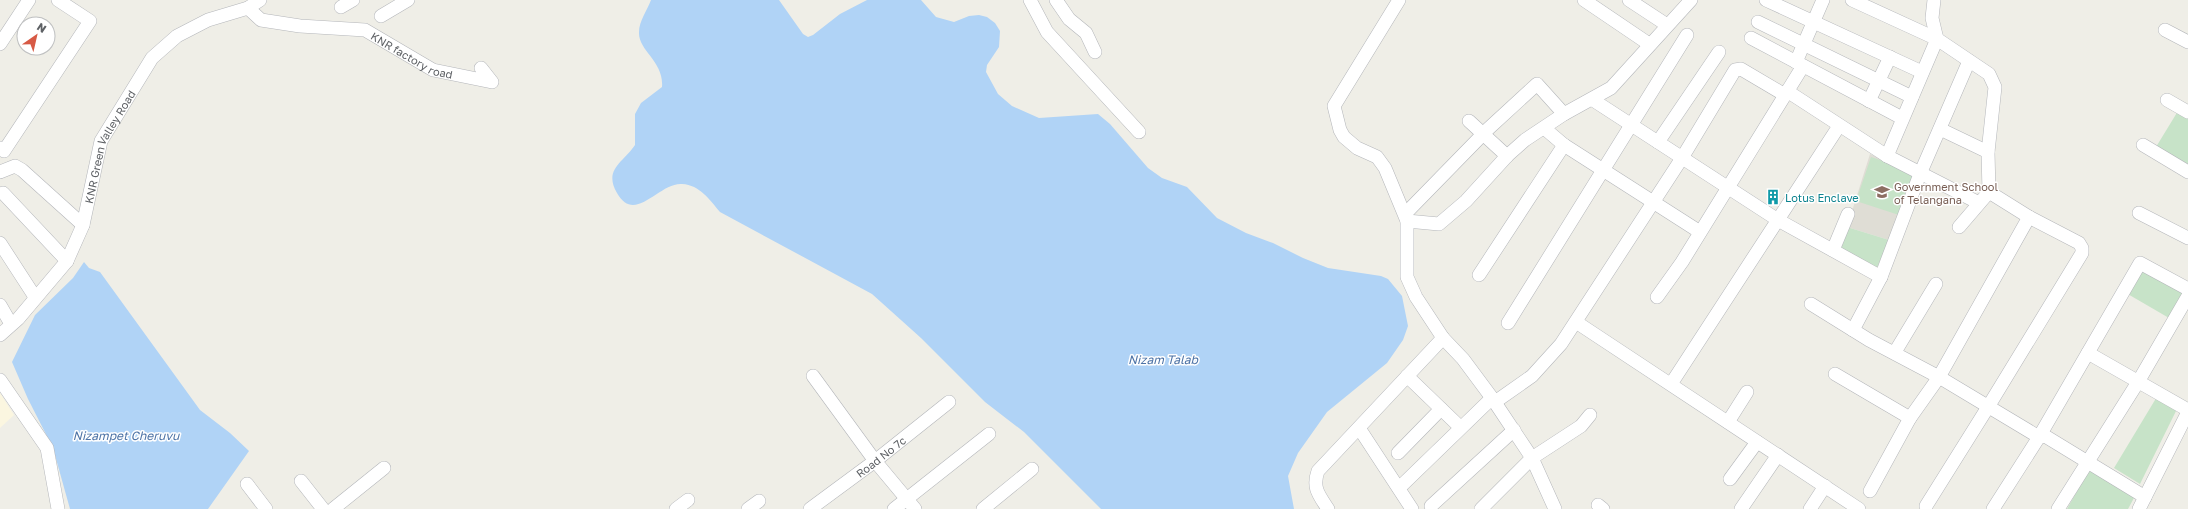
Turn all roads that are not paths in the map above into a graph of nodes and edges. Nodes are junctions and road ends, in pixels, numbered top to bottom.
1 (29, 0) edge
2 (58, 0) edge
3 (260, 0) edge
4 (353, 0) edge
5 (408, 0) edge
6 (1030, 0) edge
7 (1056, 0) edge
8 (1399, 0) edge
9 (1584, 0) edge
10 (1629, 0) edge
11 (1766, 0) edge
12 (1823, 0) edge
13 (1934, 0) edge
14 (1859, 1) edge
15 (1685, 2) edge
16 (341, 7) dead end
17 (248, 8) junction
18 (381, 16) dead end
19 (1758, 22) dead end
20 (1812, 22) junction
21 (1667, 25) junction
22 (2165, 30) dead end
23 (1687, 36) dead end
24 (1751, 38) dead end
25 (1937, 39) junction
26 (2188, 42) edge
27 (0, 44) edge
28 (1649, 44) junction
29 (1803, 44) junction
30 (1095, 52) dead end
31 (1719, 52) dead end
32 (1890, 57) junction
33 (1969, 61) junction
34 (1799, 64) junction
35 (481, 68) dead end
36 (1922, 72) junction
37 (1879, 81) junction
38 (1786, 93) junction
39 (1912, 97) junction
40 (1593, 100) junction
41 (2167, 100) dead end
42 (1869, 101) junction
43 (2188, 112) edge
44 (1564, 114) junction
45 (1902, 118) junction
46 (1469, 121) dead end
47 (1632, 125) junction
48 (1840, 126) junction
49 (1544, 128) junction
50 (1940, 129) junction
51 (1139, 132) dead end
52 (1484, 134) junction
53 (1658, 142) junction
54 (1564, 145) junction
55 (2143, 145) dead end
56 (0, 148) edge
57 (1988, 152) junction
58 (1507, 156) junction
59 (1887, 156) junction
60 (1682, 158) junction
61 (1604, 170) junction
62 (0, 172) edge
63 (2188, 172) edge
64 (1920, 174) junction
65 (1728, 188) junction
66 (1988, 192) junction
67 (3, 193) dead end
68 (1653, 202) junction
69 (1978, 202) junction
70 (2138, 213) dead end
71 (1848, 214) dead end
72 (2029, 217) junction
73 (1406, 218) junction
74 (1778, 220) junction
75 (83, 225) junction
76 (1959, 227) dead end
77 (1700, 232) junction
78 (2188, 238) edge
79 (0, 243) edge
80 (1833, 250) junction
81 (67, 261) junction
82 (1479, 275) dead end
83 (1881, 277) junction
84 (1936, 284) dead end
85 (2188, 289) edge
86 (2188, 296) edge
87 (34, 297) junction
88 (1657, 298) dead end
89 (1811, 304) dead end
90 (0, 305) edge
91 (1576, 322) junction
92 (1508, 323) dead end
93 (11, 324) junction
94 (1854, 330) junction
95 (0, 335) edge
96 (1443, 338) junction
97 (1894, 352) junction
98 (2088, 353) junction
99 (1836, 374) dead end
100 (813, 376) dead end
101 (1407, 376) junction
102 (1939, 377) junction
103 (0, 380) edge
104 (2138, 382) junction
105 (1671, 384) junction
106 (1747, 392) dead end
107 (1494, 400) junction
108 (949, 402) dead end
109 (1988, 407) junction
110 (1441, 409) junction
111 (2188, 411) edge
112 (1590, 415) dead end
113 (1910, 418) junction
114 (1728, 422) junction
115 (1460, 427) junction
116 (1360, 428) junction
117 (1514, 430) junction
118 (988, 434) dead end
119 (2039, 437) junction
120 (1757, 442) junction
121 (1398, 453) dead end
122 (1778, 455) junction
123 (1532, 458) junction
124 (875, 462) junction
125 (2088, 464) junction
126 (384, 468) dead end
127 (1032, 469) dead end
128 (1730, 479) dead end
129 (300, 481) dead end
130 (247, 484) dead end
131 (1825, 486) junction
132 (1399, 488) junction
133 (1870, 491) dead end
134 (2145, 496) junction
135 (688, 500) dead end
136 (758, 501) dead end
137 (911, 504) edge
138 (1431, 506) dead end
139 (1926, 506) dead end
140 (58, 509) edge
141 (266, 509) edge
142 (323, 509) edge
143 (333, 509) edge
144 (676, 509) edge
145 (748, 509) edge
146 (810, 509) edge
147 (894, 509) edge
148 (983, 509) edge
149 (1328, 509) edge
150 (1412, 509) edge
151 (1481, 509) edge
152 (1555, 509) edge
153 (1741, 509) edge
154 (1810, 509) edge
155 (1859, 509) edge
156 (1993, 509) edge
157 (2058, 509) edge
158 (2139, 509) edge

1 - 27 street
2 - 56 street
3 - 17 street, KNR Green Valley Road
4 - 16 street
5 - 18 street
6 - 51 street
7 - 30 street
8 - 73 street
9 - 28 street
10 - 21 street
11 - 20 street
12 - 20 street
13 - 25 street
14 - 25 street
15 - 21 street
17 - 35 street, KNR factory road
17 - 75 street, KNR Green Valley Road
19 - 29 street
20 - 29 street
20 - 32 street
21 - 28 street
22 - 26 street
23 - 47 street
24 - 34 street
25 - 33 street
25 - 36 street
28 - 40 street
29 - 34 street
29 - 37 street
31 - 53 street
32 - 36 street
32 - 37 street
33 - 50 street
33 - 57 street
34 - 38 street
34 - 42 street
36 - 39 street
37 - 39 street
37 - 42 street
38 - 48 street
38 - 60 street
38 - 65 street
39 - 45 street
40 - 44 street
40 - 47 street
41 - 43 street
42 - 45 street
44 - 49 street
44 - 52 street
45 - 59 street
46 - 52 street
47 - 53 street
47 - 61 street
48 - 59 street
48 - 74 street
49 - 54 street
49 - 58 street
50 - 57 street
50 - 64 street
52 - 58 street
52 - 73 street
53 - 60 street
54 - 61 street
54 - 82 street
55 - 63 street
57 - 66 street
58 - 73 street
59 - 64 street
60 - 65 street
60 - 68 street
61 - 68 street
61 - 92 street
62 - 75 street
64 - 69 street
64 - 83 street
65 - 74 street
65 - 77 street
66 - 69 street
66 - 72 street
67 - 81 street
68 - 77 street
68 - 91 street
69 - 76 street
70 - 78 street
71 - 80 street
72 - 102 street
72 - 109 street
73 - 96 street
74 - 80 street
74 - 105 street
75 - 81 street, KNR Green Valley Road
77 - 88 street
79 - 87 street
80 - 83 street
81 - 87 street, KNR Green Valley Road
83 - 94 street
84 - 97 street
85 - 98 street
86 - 104 street
87 - 93 street, KNR Green Valley Road
89 - 94 street
90 - 93 street
91 - 105 street
91 - 107 street
93 - 95 street, KNR Green Valley Road
94 - 97 street
96 - 101 street
96 - 107 street
97 - 102 street
98 - 104 street
98 - 119 street
99 - 113 street
100 - 124 street
101 - 110 street
101 - 116 street
102 - 109 street
102 - 113 street
103 - 140 street
104 - 111 street
104 - 125 street
105 - 114 street
106 - 114 street
107 - 115 street
107 - 117 street
108 - 124 street, Road No 7c
109 - 119 street
109 - 139 street
110 - 115 street
110 - 121 street
111 - 134 street
112 - 123 street
113 - 133 street
114 - 120 street
115 - 132 street
116 - 132 street
116 - 149 street
117 - 123 street
117 - 138 street
118 - 137 street
119 - 125 street
119 - 156 street
120 - 122 street
120 - 128 street
122 - 131 street
122 - 153 street
123 - 151 street
123 - 152 street
124 - 137 street
124 - 146 street, Road No 7c
125 - 134 street
125 - 157 street
126 - 143 street
127 - 148 street
129 - 142 street
130 - 141 street
131 - 154 street
131 - 155 street
132 - 150 street
134 - 158 street
135 - 144 street
136 - 145 street
137 - 147 street

